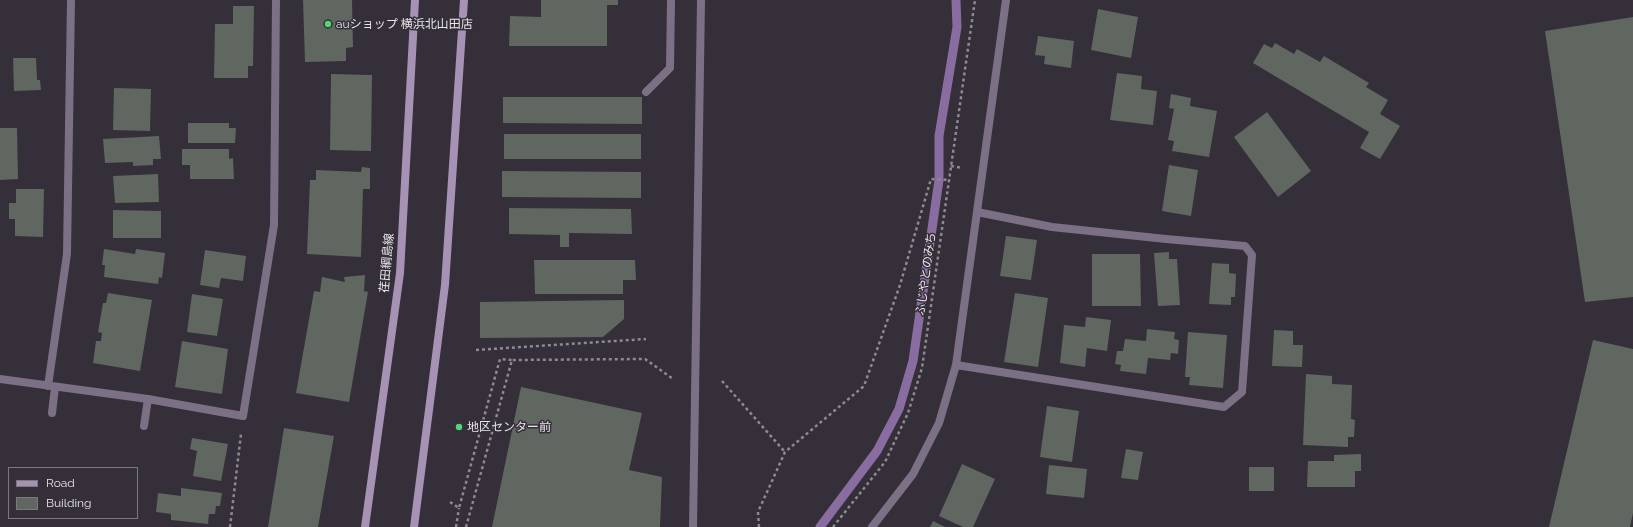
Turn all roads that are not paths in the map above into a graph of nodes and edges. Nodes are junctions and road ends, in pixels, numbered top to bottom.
1 (71, 0) edge
2 (276, 0) edge
3 (415, 0) edge
4 (464, 0) edge
5 (670, 0) edge
6 (701, 0) edge
7 (1006, 0) edge
8 (646, 92) dead end
9 (977, 212) junction
10 (956, 365) junction
11 (0, 379) edge
12 (51, 386) junction
13 (148, 399) junction
14 (52, 413) dead end
15 (144, 426) dead end
16 (365, 527) edge
17 (414, 527) edge
18 (693, 527) edge
19 (872, 527) edge

1 - 12 street
2 - 13 street
3 - 16 main road, 荏田綱島線
4 - 17 main road
5 - 8 street
6 - 18 street
7 - 9 street
9 - 10 street
9 - 10 street
10 - 19 street
11 - 12 street
12 - 13 street
12 - 14 street
13 - 15 street

